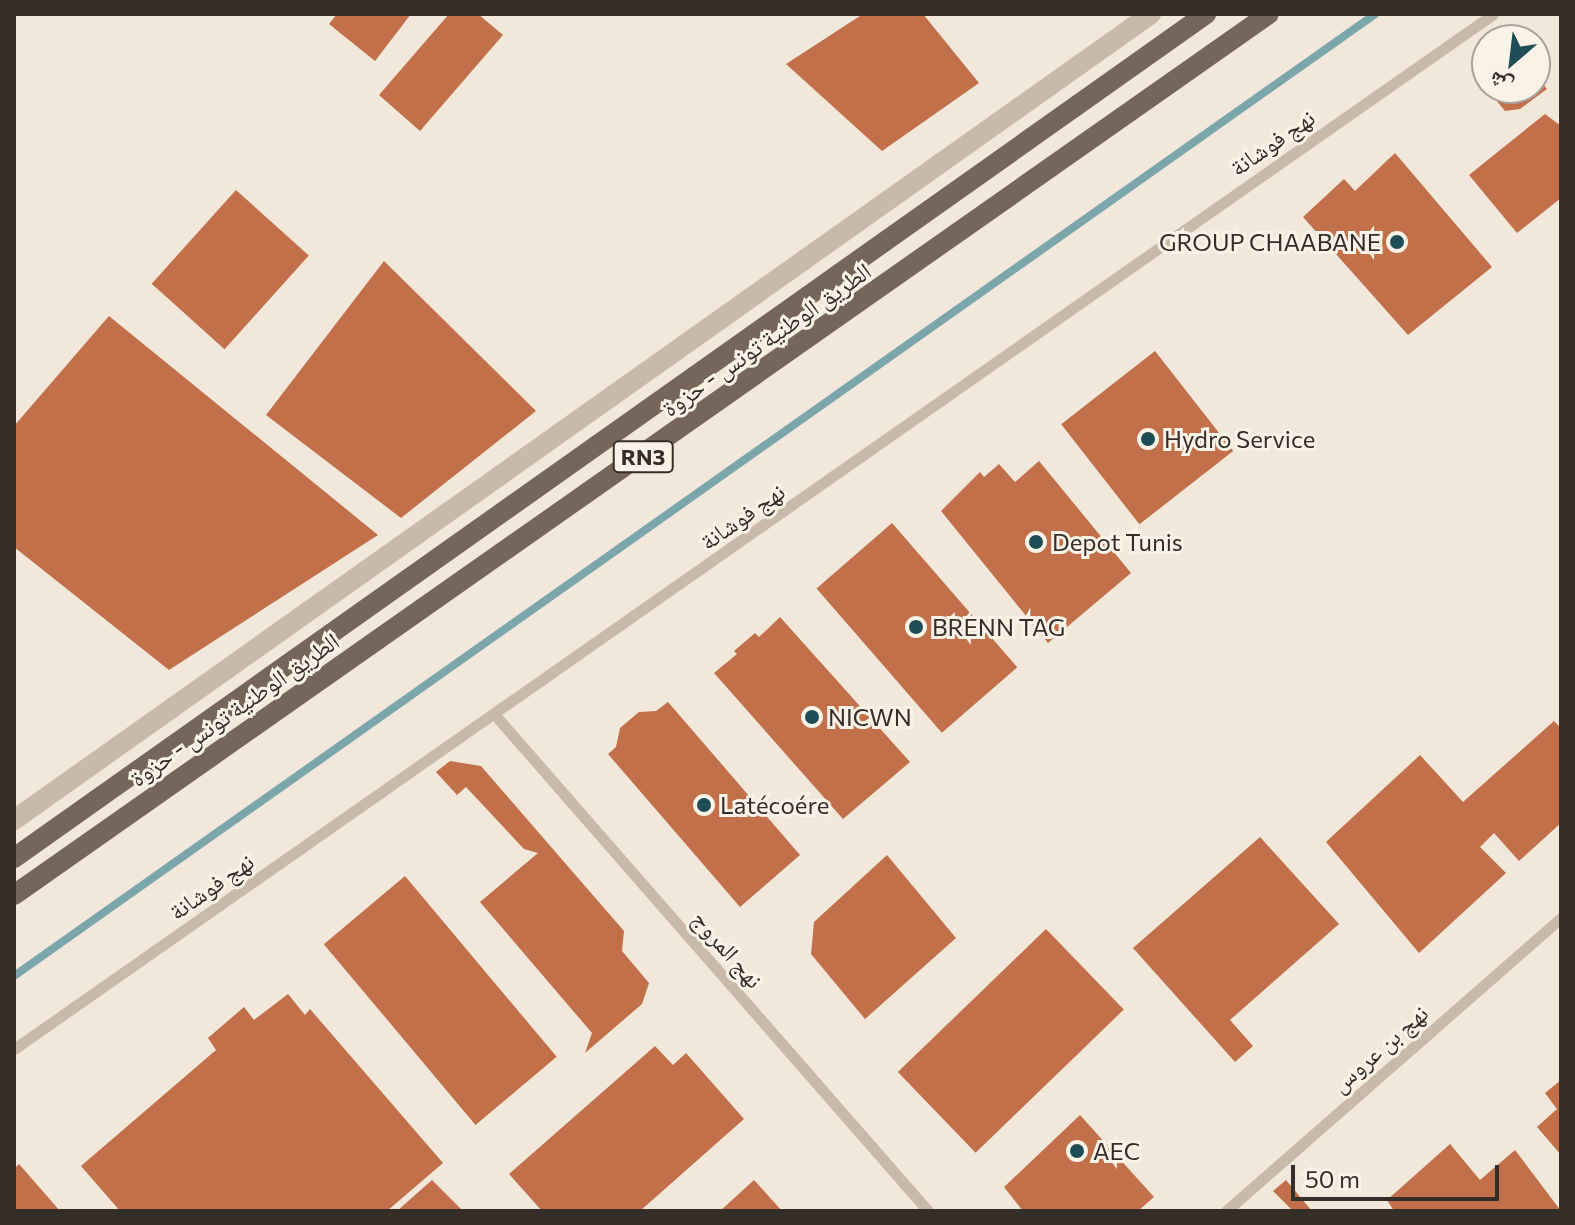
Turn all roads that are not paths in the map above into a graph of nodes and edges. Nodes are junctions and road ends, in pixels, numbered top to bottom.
1 (1151, 14) edge
2 (1206, 14) edge
3 (1269, 14) edge
4 (1493, 14) edge
5 (495, 715) junction
6 (14, 820) edge
7 (14, 858) edge
8 (14, 895) edge
9 (1561, 918) edge
10 (14, 1049) edge
11 (928, 1211) edge
12 (1226, 1211) edge

1 - 6 street
2 - 7 main road, الطريق الوطنية تونس - حزوة / RN3
3 - 8 main road, الطريق الوطنية تونس - حزوة / RN3
4 - 5 lane, نهج فوشانة
5 - 10 lane, نهج فوشانة
5 - 11 lane, نهج المروج
9 - 12 lane, نهج بن عروس

